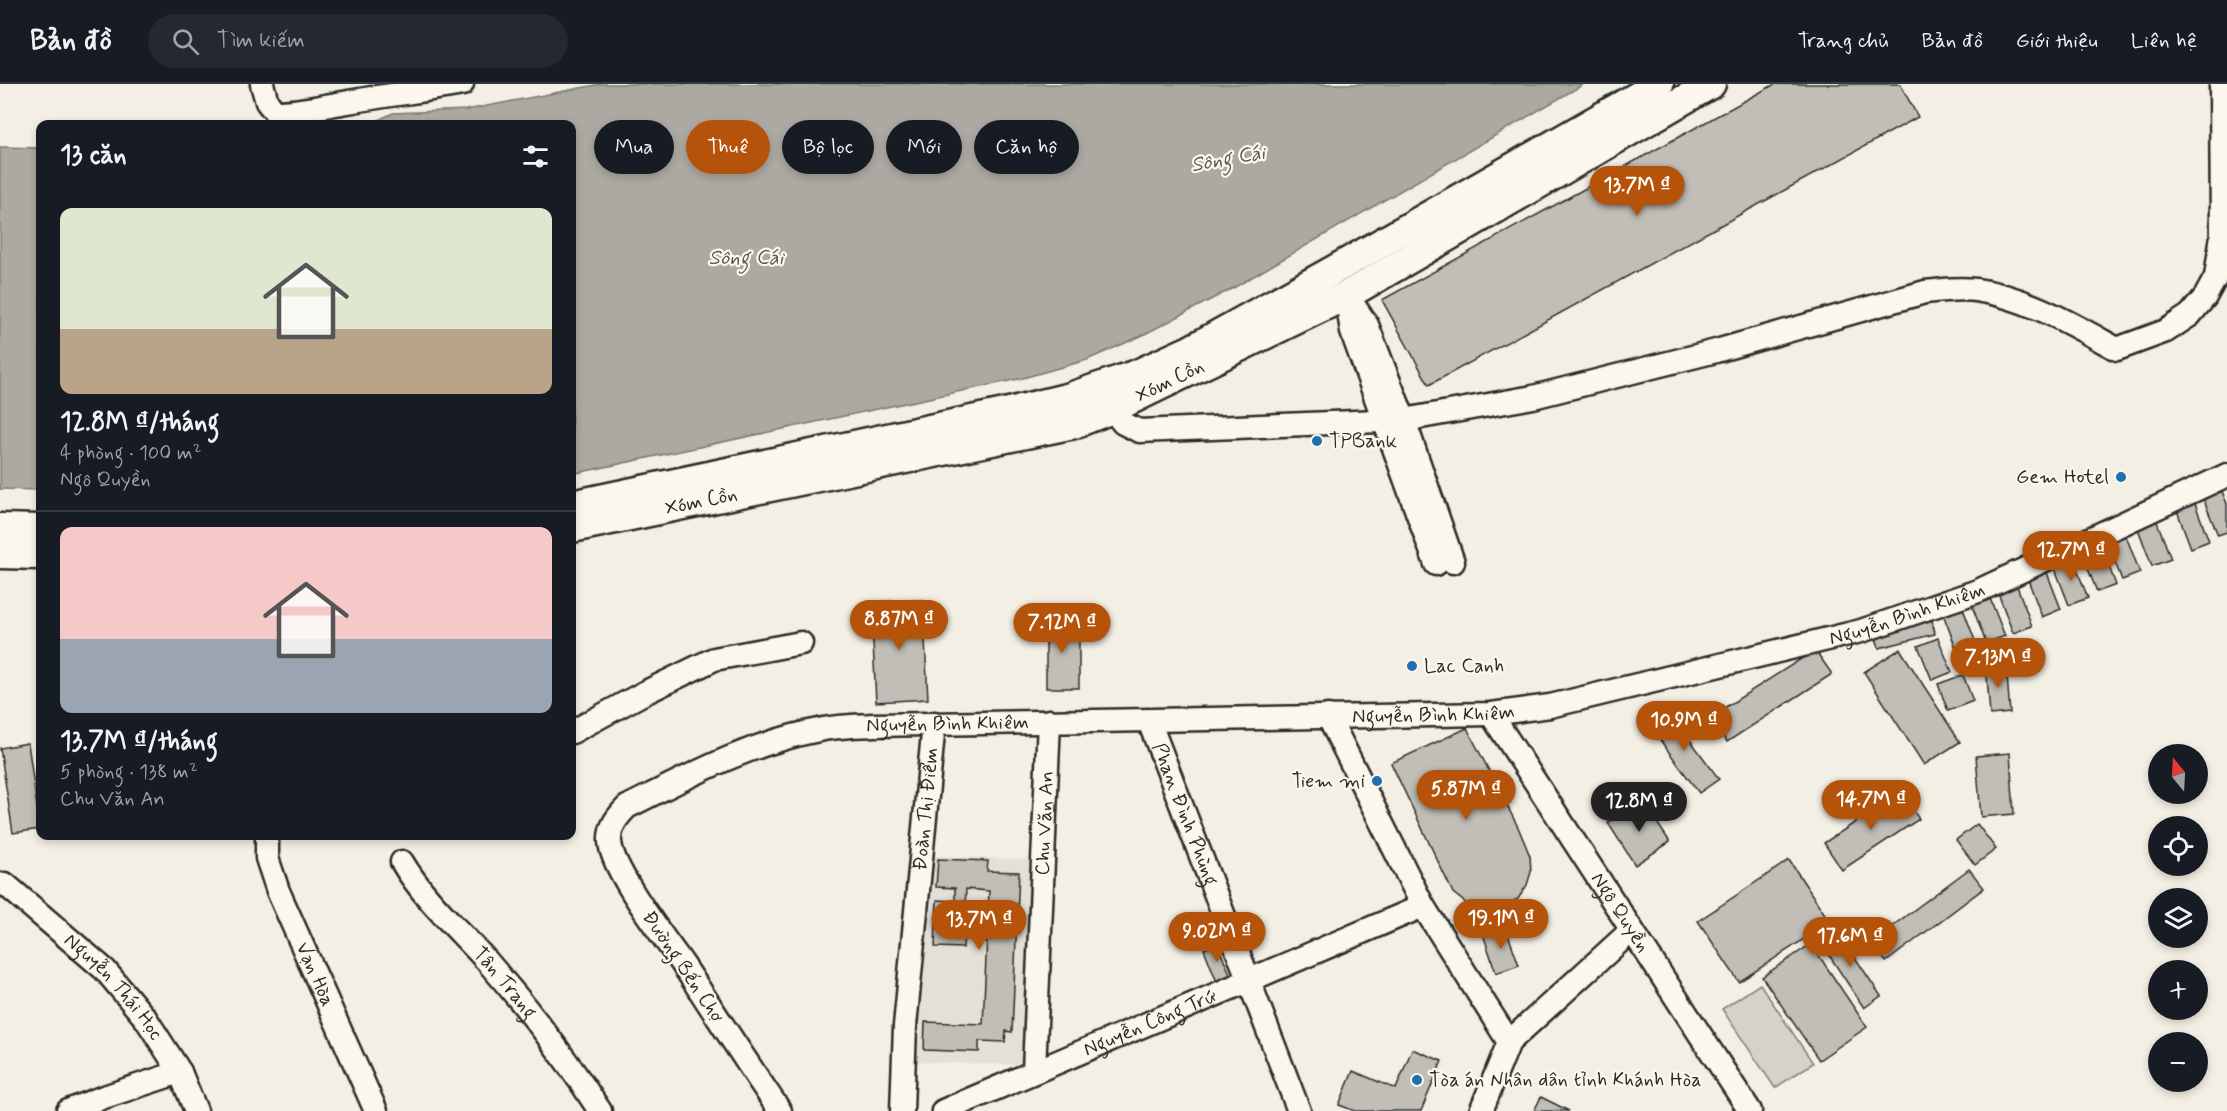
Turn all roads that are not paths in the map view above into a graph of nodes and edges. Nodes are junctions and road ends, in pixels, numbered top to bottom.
1 (261, 84) edge
2 (462, 84) edge
3 (1659, 84) edge
4 (1711, 84) edge
5 (2221, 84) edge
6 (1340, 283) junction
7 (1112, 409) junction
8 (1395, 421) junction
9 (2227, 475) edge
10 (576, 504) edge
11 (576, 527) edge
12 (0, 528) edge
13 (36, 529) edge
14 (0, 554) edge
15 (36, 555) edge
16 (1444, 563) dead end
17 (801, 643) dead end
18 (1491, 714) junction
19 (1328, 716) junction
20 (1049, 721) junction
21 (1149, 721) junction
22 (934, 723) junction
23 (576, 730) edge
24 (617, 816) joint
25 (267, 840) edge
26 (402, 862) dead end
27 (5, 884) dead end
28 (1423, 906) junction
29 (1632, 930) junction
30 (1250, 980) junction
31 (1509, 1042) junction
32 (1034, 1071) junction
33 (180, 1072) junction
34 (984, 1103) edge
35 (68, 1111) edge
36 (196, 1111) edge
37 (376, 1111) edge
38 (600, 1111) edge
39 (780, 1111) edge
40 (903, 1111) edge
41 (943, 1111) edge
42 (1299, 1111) edge
43 (1481, 1111) edge
44 (1750, 1111) edge

1 - 2 street
3 - 6 street, Xóm Cồn
4 - 6 street, Xóm Cồn
5 - 8 street
6 - 7 street, Xóm Cồn
6 - 8 street
6 - 10 street, Xóm Cồn
7 - 8 street
7 - 11 street, Xóm Cồn
8 - 16 street
9 - 18 street, Nguyễn Bình Khiêm
12 - 13 street
14 - 15 street
17 - 23 street
18 - 19 street, Nguyễn Bình Khiêm
18 - 29 street, Ngô Quyền
19 - 21 street, Nguyễn Bình Khiêm
19 - 28 street
20 - 21 street, Nguyễn Bình Khiêm
20 - 22 street, Nguyễn Bình Khiêm
20 - 32 street, Chu Văn An
21 - 30 street, Phan Đình Phùng
22 - 24 street, Nguyễn Bình Khiêm
22 - 40 street, Đoàn Thị Điểm
24 - 39 street, Đường Bến Chợ
25 - 37 street, Vạn Hòa
26 - 38 street, Tân Trang
27 - 33 street, Nguyễn Thái Học
28 - 30 street, Nguyễn Công Trứ
28 - 31 street
29 - 31 street
29 - 44 street, Ngô Quyền
30 - 32 street, Nguyễn Công Trứ
30 - 42 street, Phan Đình Phùng
31 - 43 street
32 - 34 street, Nguyễn Công Trứ
33 - 35 street
33 - 36 street, Nguyễn Thái Học
34 - 41 street, Nguyễn Công Trứ

